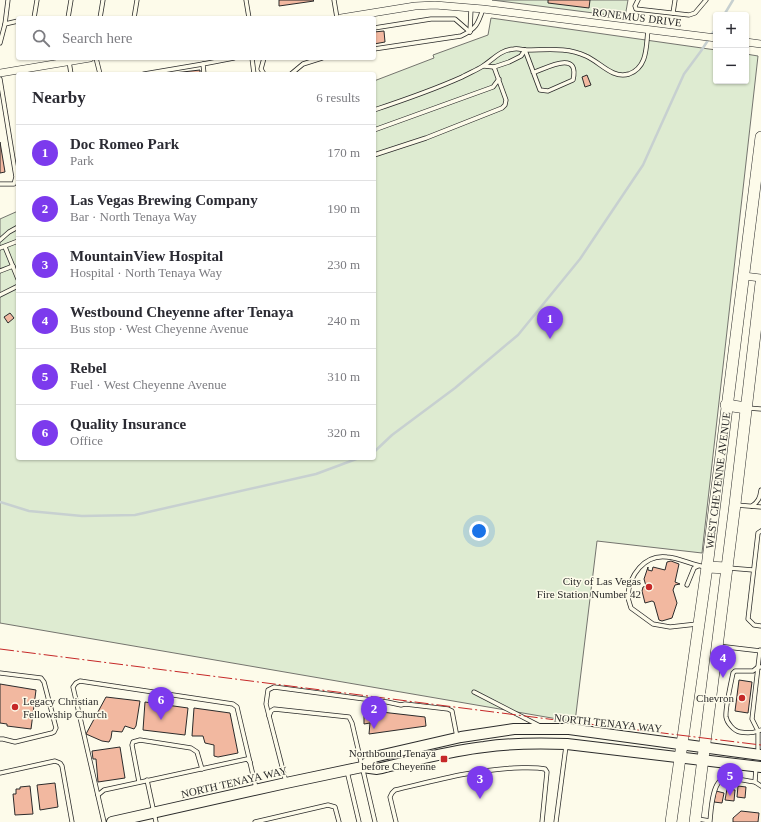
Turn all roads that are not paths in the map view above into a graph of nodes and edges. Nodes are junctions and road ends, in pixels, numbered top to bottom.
1 (8, 0) edge
2 (36, 0) edge
3 (71, 0) edge
4 (103, 0) edge
5 (137, 0) edge
6 (246, 0) edge
7 (334, 0) edge
8 (638, 0) edge
9 (675, 0) edge
10 (706, 0) edge
11 (436, 2) edge
12 (471, 8) junction
13 (483, 9) junction
14 (673, 13) junction
15 (34, 16) edge
16 (68, 16) edge
17 (100, 16) edge
18 (134, 16) edge
19 (249, 16) edge
20 (337, 16) edge
21 (353, 16) edge
22 (16, 21) edge
23 (5, 24) junction
24 (376, 28) edge
25 (648, 30) junction
26 (470, 32) junction
27 (1, 33) edge
28 (713, 38) edge
29 (749, 42) edge
30 (0, 43) edge
31 (761, 44) edge
32 (376, 49) edge
33 (525, 50) junction
34 (76, 60) edge
35 (96, 60) edge
36 (224, 60) edge
37 (252, 60) edge
38 (263, 60) edge
39 (316, 60) edge
40 (69, 61) junction
41 (203, 64) junction
42 (484, 66) junction
43 (494, 67) junction
44 (23, 71) edge
45 (72, 72) edge
46 (100, 72) edge
47 (156, 72) edge
48 (204, 72) edge
49 (254, 72) edge
50 (263, 72) edge
51 (294, 72) edge
52 (532, 72) junction
53 (0, 73) edge
54 (0, 79) edge
55 (499, 79) junction
56 (2, 104) edge
57 (376, 109) edge
58 (376, 129) edge
59 (761, 137) edge
60 (376, 154) edge
61 (0, 184) edge
62 (16, 228) edge
63 (0, 240) edge
64 (16, 242) edge
65 (5, 247) junction
66 (0, 248) edge
67 (13, 266) junction
68 (0, 271) edge
69 (16, 274) edge
70 (744, 276) junction
71 (761, 278) edge
72 (761, 283) edge
73 (16, 287) edge
74 (0, 295) edge
75 (757, 356) edge
76 (726, 405) junction
77 (746, 408) junction
78 (761, 409) edge
79 (761, 490) edge
80 (735, 504) junction
81 (752, 506) junction
82 (761, 507) edge
83 (761, 531) edge
84 (702, 566) junction
85 (727, 568) junction
86 (753, 570) junction
87 (687, 585) dead end
88 (698, 624) junction
89 (761, 626) edge
90 (717, 646) junction
91 (761, 650) edge
92 (759, 667) edge
93 (0, 673) edge
94 (474, 692) dead end
95 (711, 699) junction
96 (729, 701) junction
97 (269, 716) junction
98 (544, 728) junction
99 (760, 730) edge
100 (458, 738) junction
101 (0, 739) edge
102 (681, 743) junction
103 (567, 744) junction
104 (704, 747) junction
105 (760, 754) edge
106 (679, 757) junction
107 (703, 761) junction
108 (250, 762) junction
109 (362, 767) junction
110 (758, 767) edge
111 (202, 769) junction
112 (347, 770) junction
113 (0, 773) edge
114 (147, 780) junction
115 (140, 782) junction
116 (755, 782) junction
117 (286, 783) junction
118 (761, 786) edge
119 (256, 789) junction
120 (98, 795) junction
121 (155, 817) edge
122 (695, 820) edge
123 (72, 822) edge
124 (104, 822) edge
125 (112, 822) edge
126 (255, 822) edge
127 (339, 822) edge
128 (359, 822) edge
129 (375, 822) edge
130 (396, 822) edge
131 (542, 822) edge
132 (556, 822) edge
133 (671, 822) edge

1 - 23 lane
2 - 15 lane
3 - 16 lane
4 - 17 lane
5 - 18 lane
6 - 19 lane
7 - 20 lane
8 - 14 lane
9 - 14 lane
10 - 14 lane
11 - 12 street, RONEMUS DRIVE
11 - 21 street, RONEMUS DRIVE
12 - 13 street, RONEMUS DRIVE
12 - 26 lane
13 - 25 street, RONEMUS DRIVE
13 - 26 lane
22 - 23 lane
23 - 27 lane
24 - 26 lane
25 - 28 street, RONEMUS DRIVE
25 - 33 lane
26 - 32 lane
27 - 30 lane
29 - 31 street
33 - 42 lane
33 - 43 lane
33 - 52 lane
34 - 40 street
35 - 46 lane
36 - 41 lane
37 - 49 lane
38 - 50 lane
39 - 51 lane
40 - 44 street
40 - 45 lane
41 - 47 lane
41 - 48 lane
42 - 43 lane
42 - 57 lane
43 - 55 lane
44 - 53 street
52 - 52 lane
54 - 56 lane
55 - 58 lane
55 - 60 lane
56 - 61 lane
59 - 70 main road, WEST CHEYENNE AVENUE
62 - 63 lane
64 - 65 lane
65 - 66 lane
65 - 67 lane
67 - 68 lane
67 - 69 lane
70 - 71 street
70 - 76 main road, WEST CHEYENNE AVENUE
72 - 75 main road, WEST CHEYENNE AVENUE
73 - 74 lane
75 - 77 main road, WEST CHEYENNE AVENUE
76 - 77 main road
76 - 84 main road, WEST CHEYENNE AVENUE
77 - 78 lane
77 - 80 main road, WEST CHEYENNE AVENUE
79 - 81 lane
80 - 81 lane
80 - 85 main road, WEST CHEYENNE AVENUE
81 - 82 lane
83 - 86 lane
84 - 85 main road
84 - 87 lane
84 - 88 main road, WEST CHEYENNE AVENUE
84 - 88 lane
85 - 86 lane
85 - 90 main road, WEST CHEYENNE AVENUE
86 - 89 lane
88 - 102 main road, WEST CHEYENNE AVENUE
90 - 91 lane
90 - 95 main road, WEST CHEYENNE AVENUE
91 - 92 lane
92 - 96 lane
92 - 99 lane
93 - 101 lane
94 - 98 lane
95 - 96 lane
95 - 104 main road, WEST CHEYENNE AVENUE
96 - 99 lane
97 - 100 lane
97 - 109 lane
97 - 117 lane
98 - 100 main road, NORTH TENAYA WAY
98 - 102 main road, NORTH TENAYA WAY
99 - 105 lane
100 - 109 main road, NORTH TENAYA WAY
102 - 104 main road, NORTH TENAYA WAY
102 - 106 main road, WEST CHEYENNE AVENUE
103 - 106 main road, NORTH TENAYA WAY
103 - 109 main road, NORTH TENAYA WAY
103 - 132 lane
104 - 105 main road, NORTH TENAYA WAY
104 - 107 main road, WEST CHEYENNE AVENUE
106 - 107 main road, NORTH TENAYA WAY
106 - 133 main road, WEST CHEYENNE AVENUE
107 - 110 main road, NORTH TENAYA WAY
107 - 122 main road, WEST CHEYENNE AVENUE
108 - 111 lane
108 - 119 lane
108 - 120 lane
109 - 112 main road, NORTH TENAYA WAY
109 - 129 lane
110 - 116 lane
111 - 114 lane
111 - 115 lane
112 - 117 main road, NORTH TENAYA WAY
112 - 128 lane
113 - 123 lane
114 - 115 lane
114 - 121 lane
115 - 120 lane
116 - 118 lane
116 - 122 lane
117 - 119 main road, NORTH TENAYA WAY
119 - 121 main road, NORTH TENAYA WAY
120 - 124 lane
121 - 125 main road, NORTH TENAYA WAY
126 - 127 lane
130 - 131 lane

